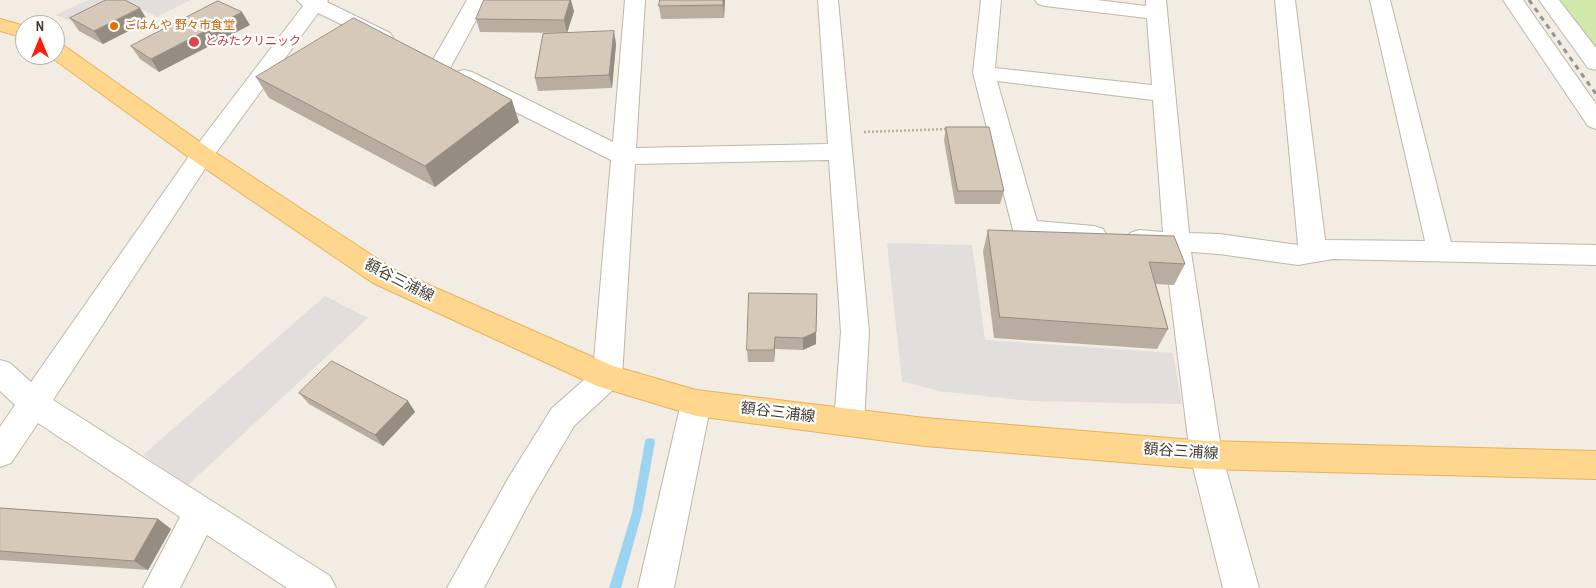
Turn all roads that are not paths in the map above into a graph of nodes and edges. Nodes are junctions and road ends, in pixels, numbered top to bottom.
1 (477, 0) edge
2 (635, 0) edge
3 (828, 0) edge
4 (991, 0) edge
5 (1045, 0) edge
6 (1285, 0) edge
7 (1380, 0) edge
8 (1513, 0) edge
9 (1548, 0) edge
10 (313, 1) edge
11 (1156, 7) edge
12 (0, 25) edge
13 (15, 29) edge
14 (399, 45) edge
15 (65, 57) edge
16 (1596, 62) edge
17 (984, 73) junction
18 (1165, 94) junction
19 (1596, 121) edge
20 (841, 143) junction
21 (202, 155) junction
22 (622, 156) junction
23 (1177, 243) junction
24 (1313, 251) junction
25 (1440, 251) junction
26 (1596, 255) edge
27 (0, 372) edge
28 (615, 380) junction
29 (686, 401) junction
30 (34, 404) junction
31 (849, 422) junction
32 (0, 453) edge
33 (1206, 455) junction
34 (1596, 465) edge
35 (201, 512) junction
36 (161, 588) edge
37 (318, 588) edge
38 (465, 588) edge
39 (656, 588) edge
40 (1241, 588) edge

1 - 22 street
2 - 22 street
3 - 20 street
4 - 17 street
5 - 11 street
6 - 24 street
7 - 25 street
8 - 19 street
9 - 16 street
10 - 14 street
10 - 21 street
11 - 18 street
12 - 13 main road
15 - 21 main road, 額谷三浦線
17 - 18 street
17 - 23 street
18 - 23 street
20 - 22 street
20 - 31 street
21 - 28 main road, 額谷三浦線
21 - 30 street
22 - 28 street
23 - 24 street
23 - 33 street
24 - 25 street
25 - 26 street
27 - 30 street
28 - 29 main road, 額谷三浦線
28 - 38 street
29 - 31 main road, 額谷三浦線
29 - 39 street
30 - 32 street
30 - 35 street
31 - 33 main road, 額谷三浦線
33 - 34 main road, 額谷三浦線
33 - 40 street
35 - 36 street
35 - 37 street

